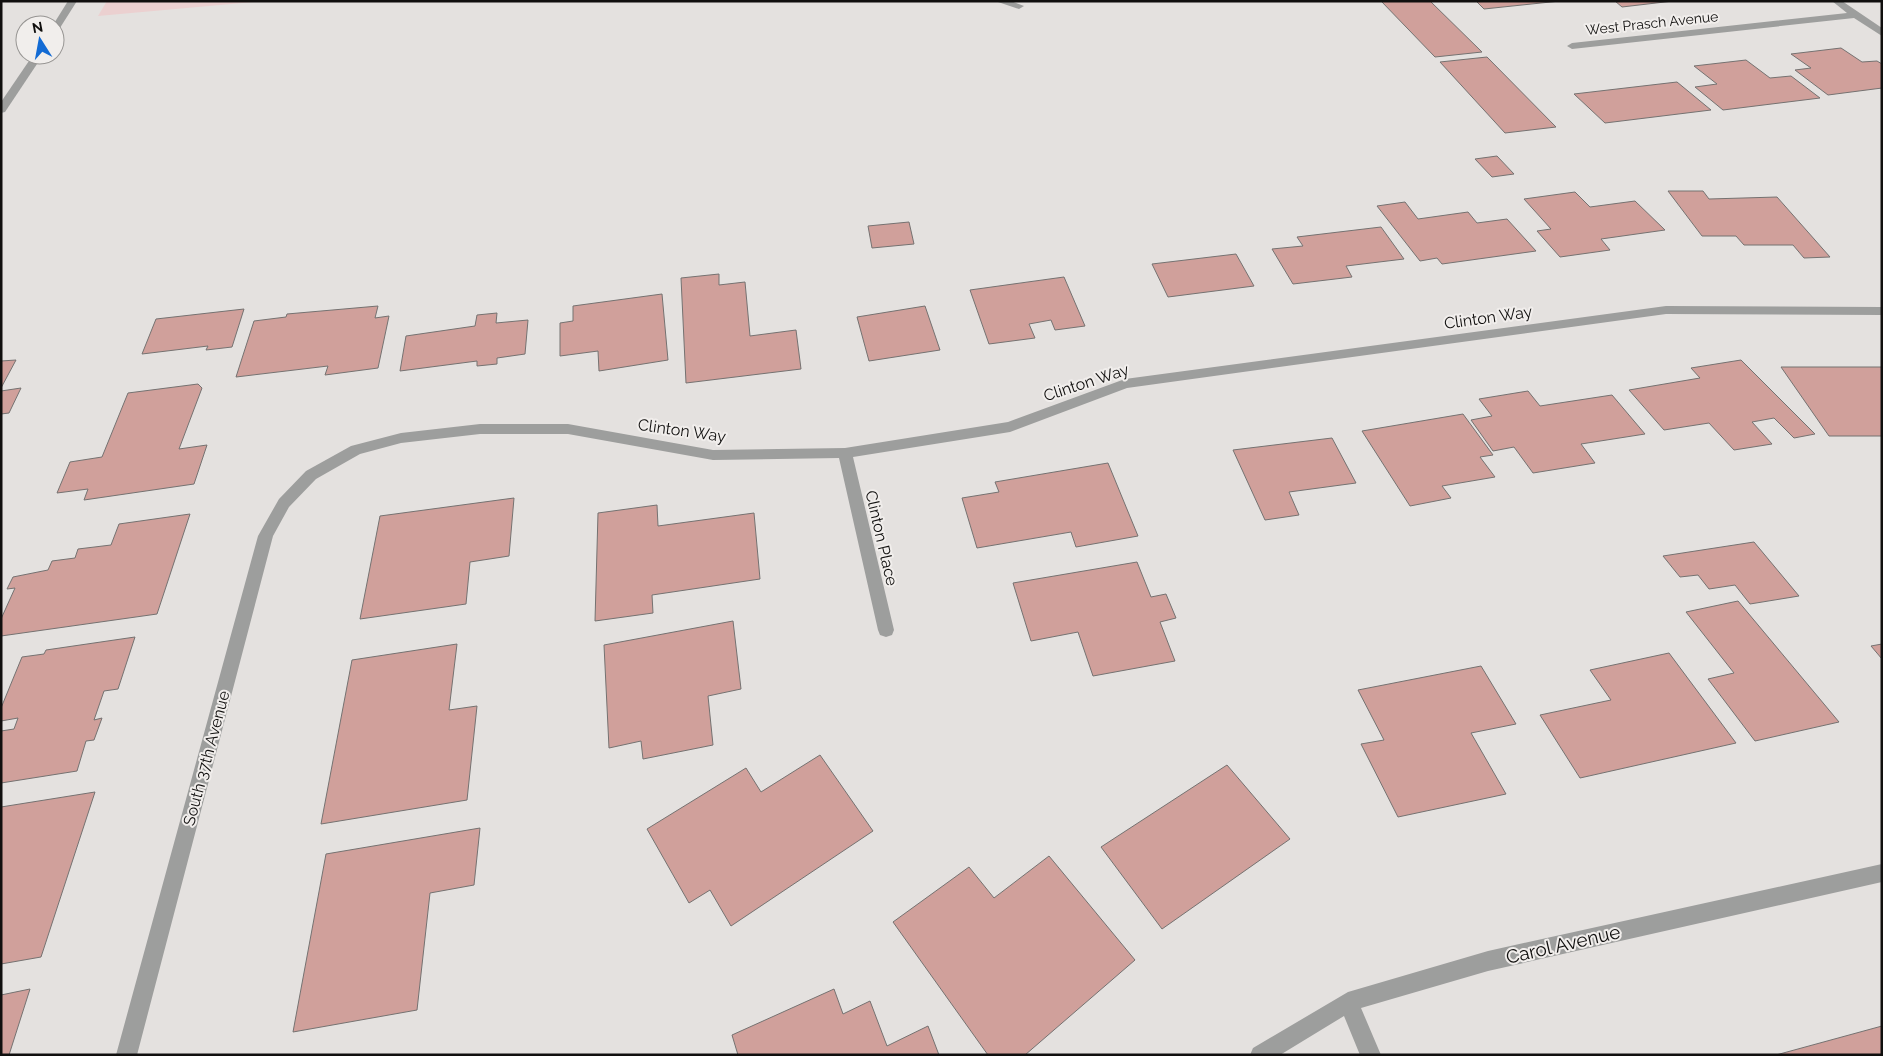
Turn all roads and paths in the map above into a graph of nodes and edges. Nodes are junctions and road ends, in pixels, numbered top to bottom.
1 (73, 1) edge
2 (1000, 1) edge
3 (1836, 1) edge
4 (1019, 6) dead end
5 (1854, 14) junction
6 (64, 15) edge
7 (1882, 33) edge
8 (1572, 46) dead end
9 (31, 65) edge
10 (1, 110) edge
11 (1882, 311) edge
12 (845, 453) junction
13 (311, 475) joint
14 (886, 630) dead end
15 (1882, 873) edge
16 (1348, 1002) junction
17 (126, 1055) edge
18 (1260, 1055) edge
19 (1371, 1055) edge

1 - 6 street
2 - 4 street
3 - 5 street
5 - 7 street
5 - 8 street, West Prasch Avenue
9 - 10 street
11 - 12 street, Clinton Way
12 - 13 street, Clinton Way
12 - 14 street, Clinton Place
13 - 17 street, South 37th Avenue
15 - 16 street, Carol Avenue
16 - 18 street, Carol Avenue
16 - 19 street

